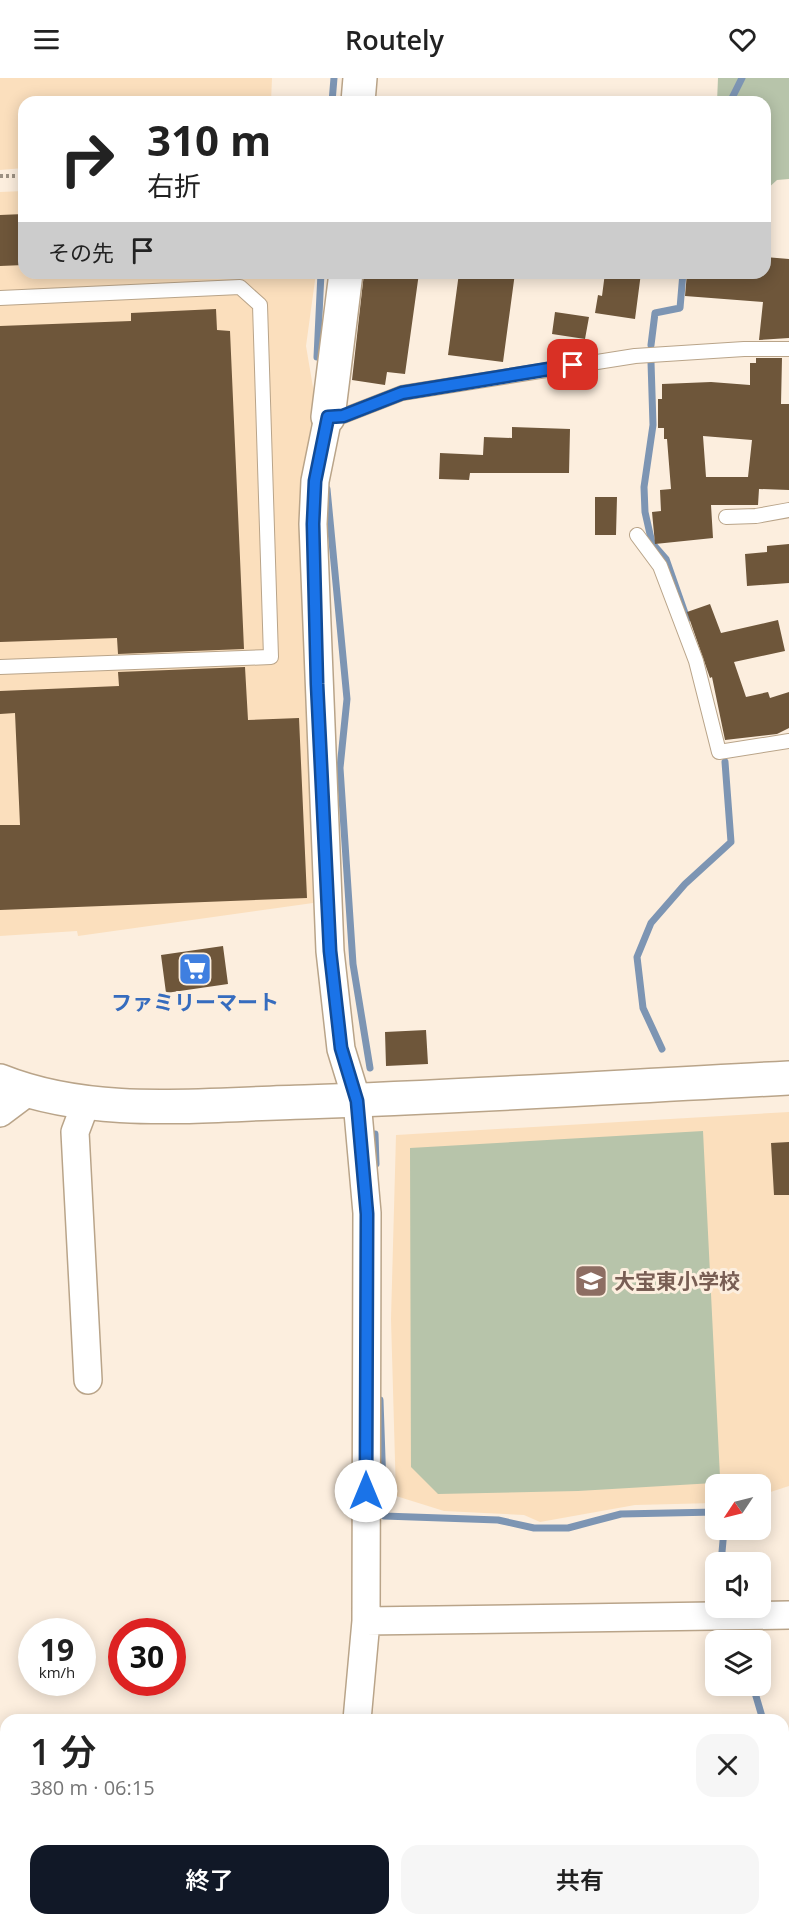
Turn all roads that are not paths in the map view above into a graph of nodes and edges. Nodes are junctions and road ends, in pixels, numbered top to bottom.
1 (360, 78) edge
2 (358, 96) edge
3 (345, 279) edge
4 (0, 298) edge
5 (789, 349) edge
6 (328, 417) junction
7 (789, 510) edge
8 (726, 517) dead end
9 (637, 535) dead end
10 (0, 667) edge
11 (789, 741) edge
12 (789, 1078) edge
13 (14, 1087) edge
14 (87, 1100) junction
15 (357, 1101) junction
16 (0, 1113) edge
17 (88, 1380) dead end
18 (789, 1615) edge
19 (366, 1621) junction
20 (358, 1714) edge

1 - 2 street
3 - 6 street
4 - 10 lane
5 - 6 lane
6 - 15 street
7 - 8 lane
9 - 11 lane
12 - 15 street
13 - 14 street
13 - 16 street
14 - 15 street
14 - 17 street
15 - 19 street
18 - 19 street
19 - 20 street

